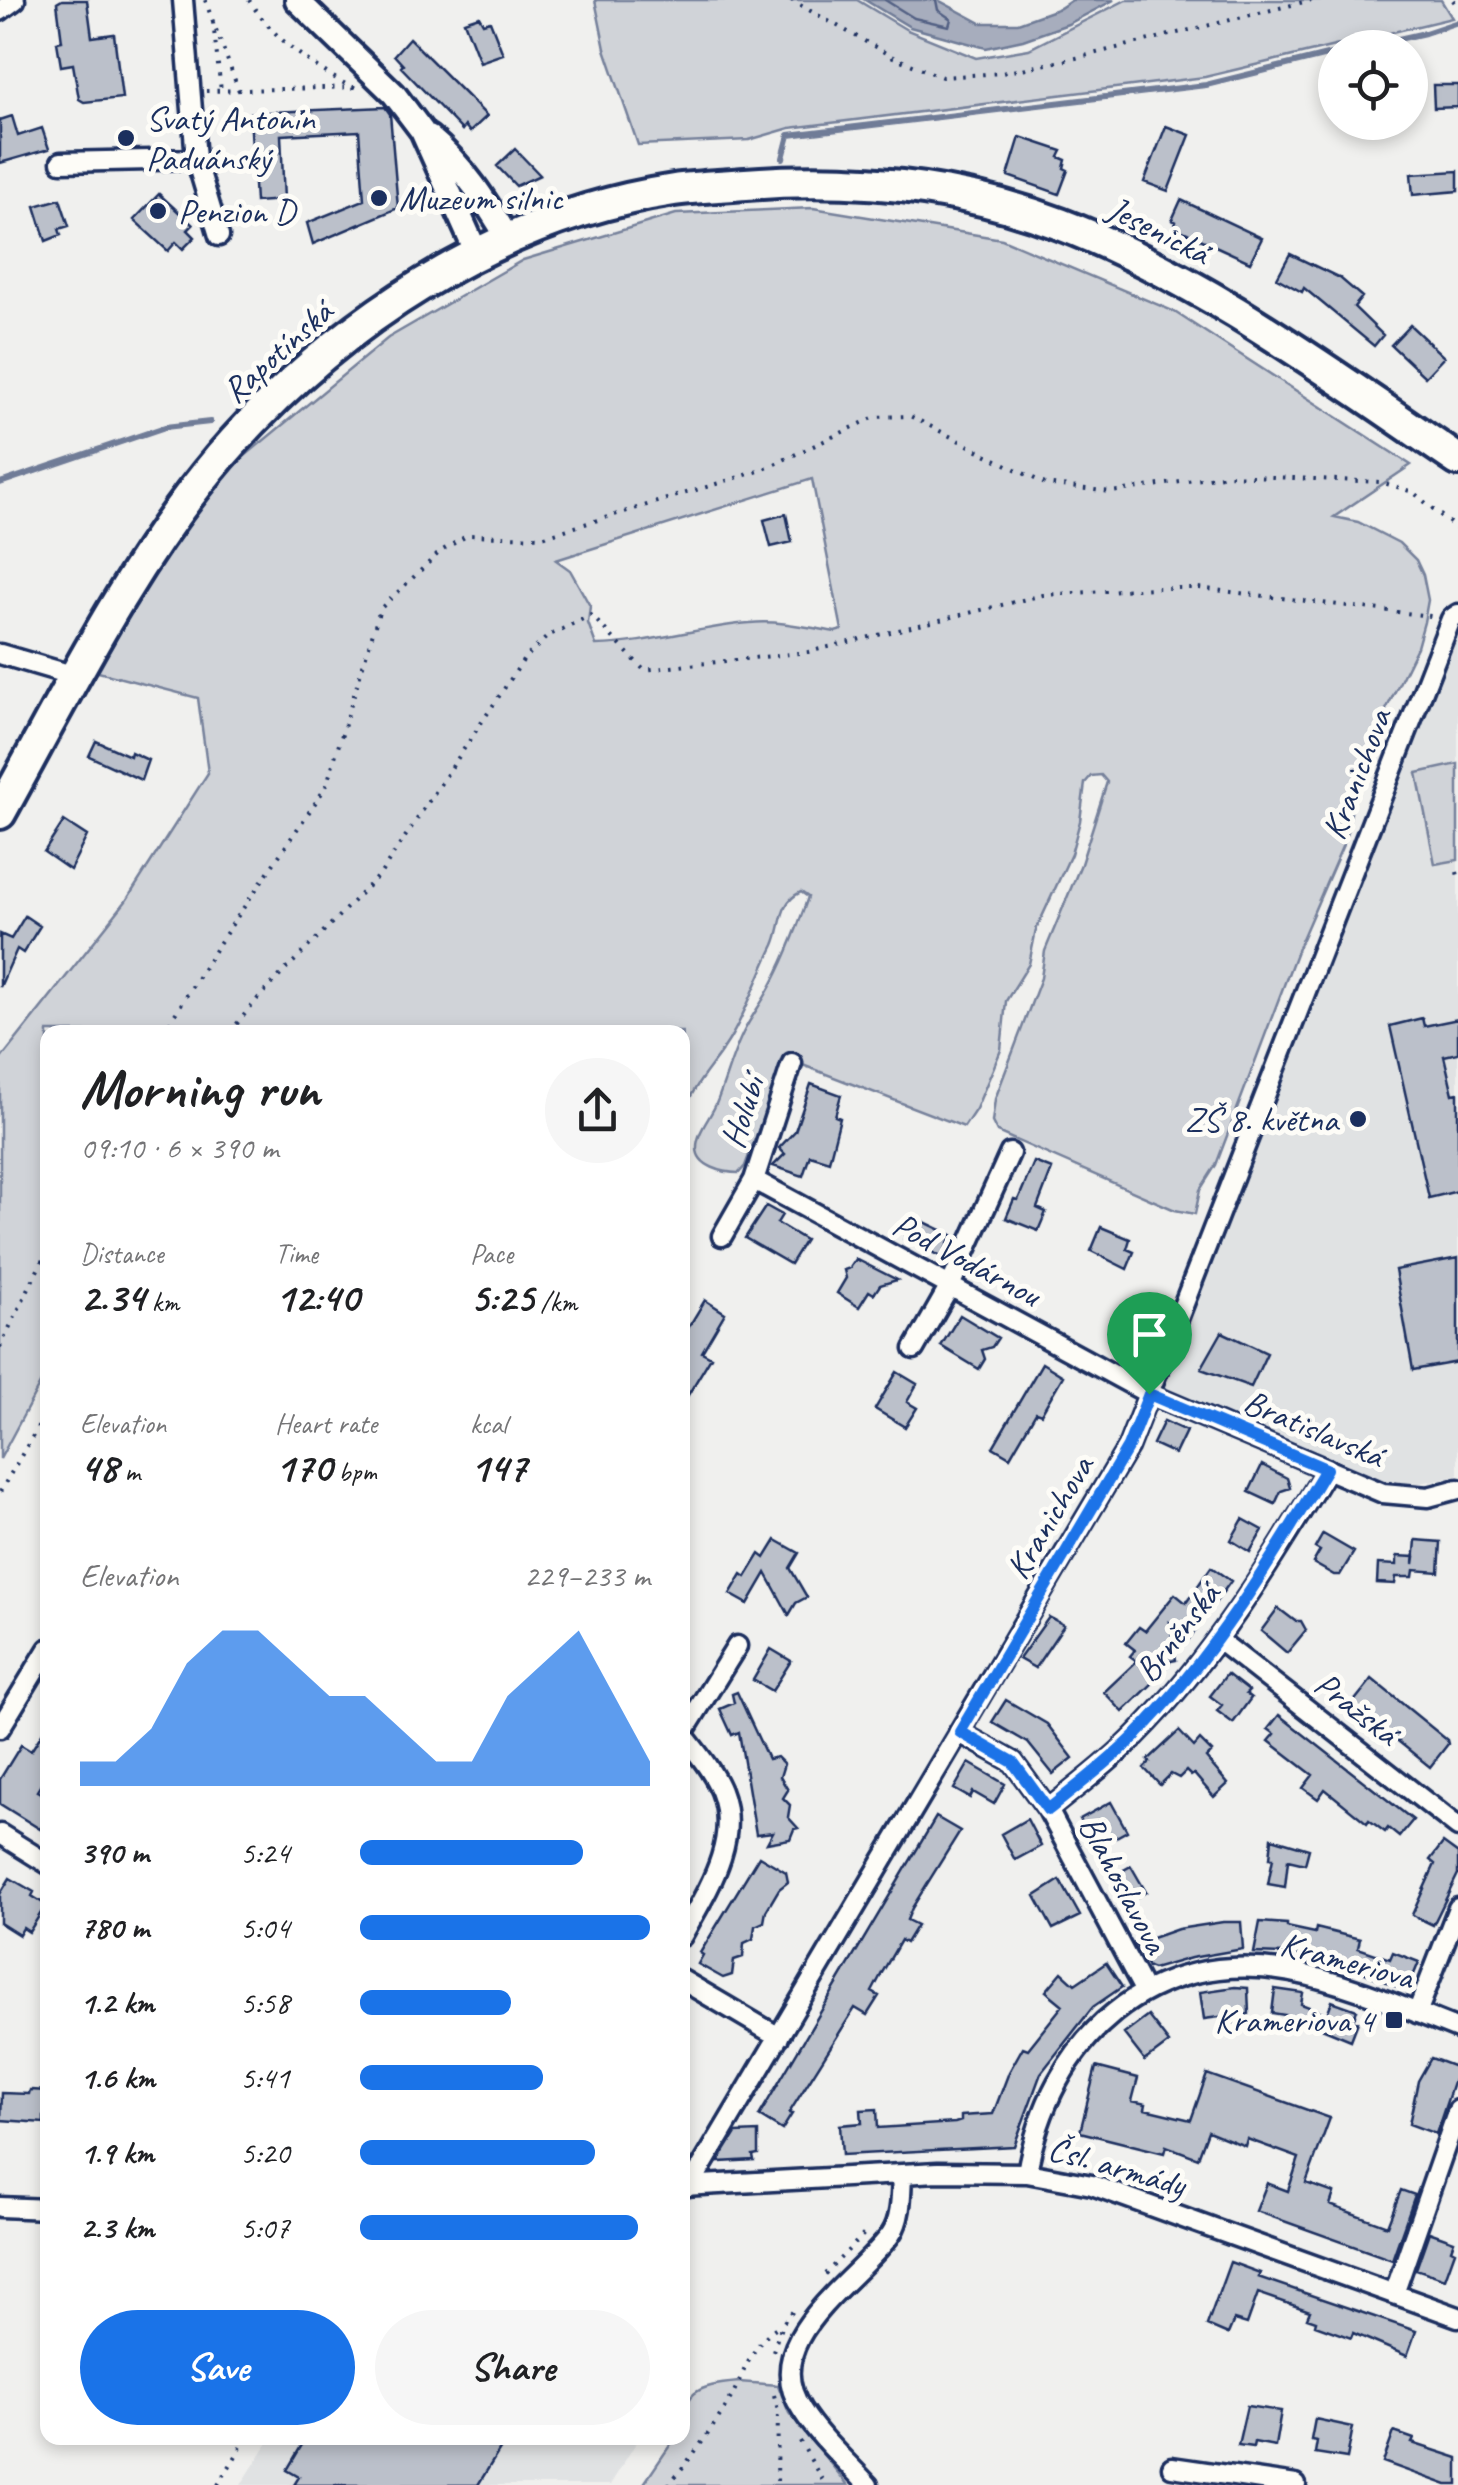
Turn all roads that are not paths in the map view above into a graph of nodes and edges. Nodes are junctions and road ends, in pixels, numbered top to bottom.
1 (15, 0) edge
2 (183, 0) edge
3 (297, 0) edge
4 (0, 11) edge
5 (422, 131) junction
6 (196, 159) junction
7 (61, 162) dead end
8 (784, 181) joint
9 (219, 236) dead end
10 (509, 240) junction
11 (477, 254) junction
12 (1458, 460) edge
13 (1454, 616) edge
14 (0, 654) edge
15 (75, 676) junction
16 (0, 813) edge
17 (792, 1063) dead end
18 (1010, 1153) dead end
19 (754, 1180) junction
20 (722, 1236) dead end
21 (950, 1286) junction
22 (914, 1349) dead end
23 (1149, 1394) junction
24 (1326, 1469) junction
25 (1458, 1490) edge
26 (1216, 1639) junction
27 (736, 1646) dead end
28 (40, 1662) edge
29 (690, 1722) edge
30 (0, 1728) edge
31 (960, 1732) junction
32 (690, 1744) edge
33 (1048, 1810) junction
34 (1458, 1827) edge
35 (0, 1834) edge
36 (40, 1859) edge
37 (1458, 1908) edge
38 (690, 1921) edge
39 (690, 1985) edge
40 (1144, 1990) junction
41 (1418, 2014) junction
42 (1458, 2029) edge
43 (779, 2037) junction
44 (1458, 2110) edge
45 (902, 2174) junction
46 (1027, 2174) junction
47 (690, 2180) edge
48 (690, 2186) edge
49 (0, 2207) edge
50 (40, 2210) edge
51 (1394, 2294) junction
52 (1458, 2317) edge
53 (1172, 2468) dead end
54 (868, 2485) edge
55 (1296, 2485) edge

1 - 4 street
2 - 6 street
3 - 5 street
5 - 10 street
5 - 11 street
6 - 7 street
6 - 9 street
8 - 10 main road, Rapotínská
8 - 12 main road, Jesenická
10 - 11 main road, Rapotínská
11 - 15 main road, Rapotínská
13 - 23 street, Kranichova
14 - 15 street
15 - 16 main road, Rapotínská
17 - 19 street, Holubí
18 - 21 street
19 - 20 street, Holubí
19 - 21 street, Pod Vodárnou
21 - 22 street
21 - 23 street, Pod Vodárnou
23 - 24 street, Bratislavská
23 - 31 street, Kranichova
24 - 25 street, Bratislavská
24 - 26 street, Brněnská
26 - 33 street, Brněnská
26 - 34 street, Pražská
27 - 29 street
28 - 30 street
31 - 33 street, Blahoslavova
31 - 43 street, Kranichova
32 - 38 street
33 - 40 street, Blahoslavova
35 - 36 street
37 - 41 street
39 - 43 street
40 - 41 street, Krameriova
40 - 46 street, Krameriova
41 - 42 street, Krameriova
43 - 47 street, Kranichova
44 - 51 street
45 - 46 street, Čsl. armády
45 - 48 street, Čsl. armády
45 - 54 street
46 - 51 street, Čsl. armády
49 - 50 street
51 - 52 street, Čsl. armády
53 - 55 street

